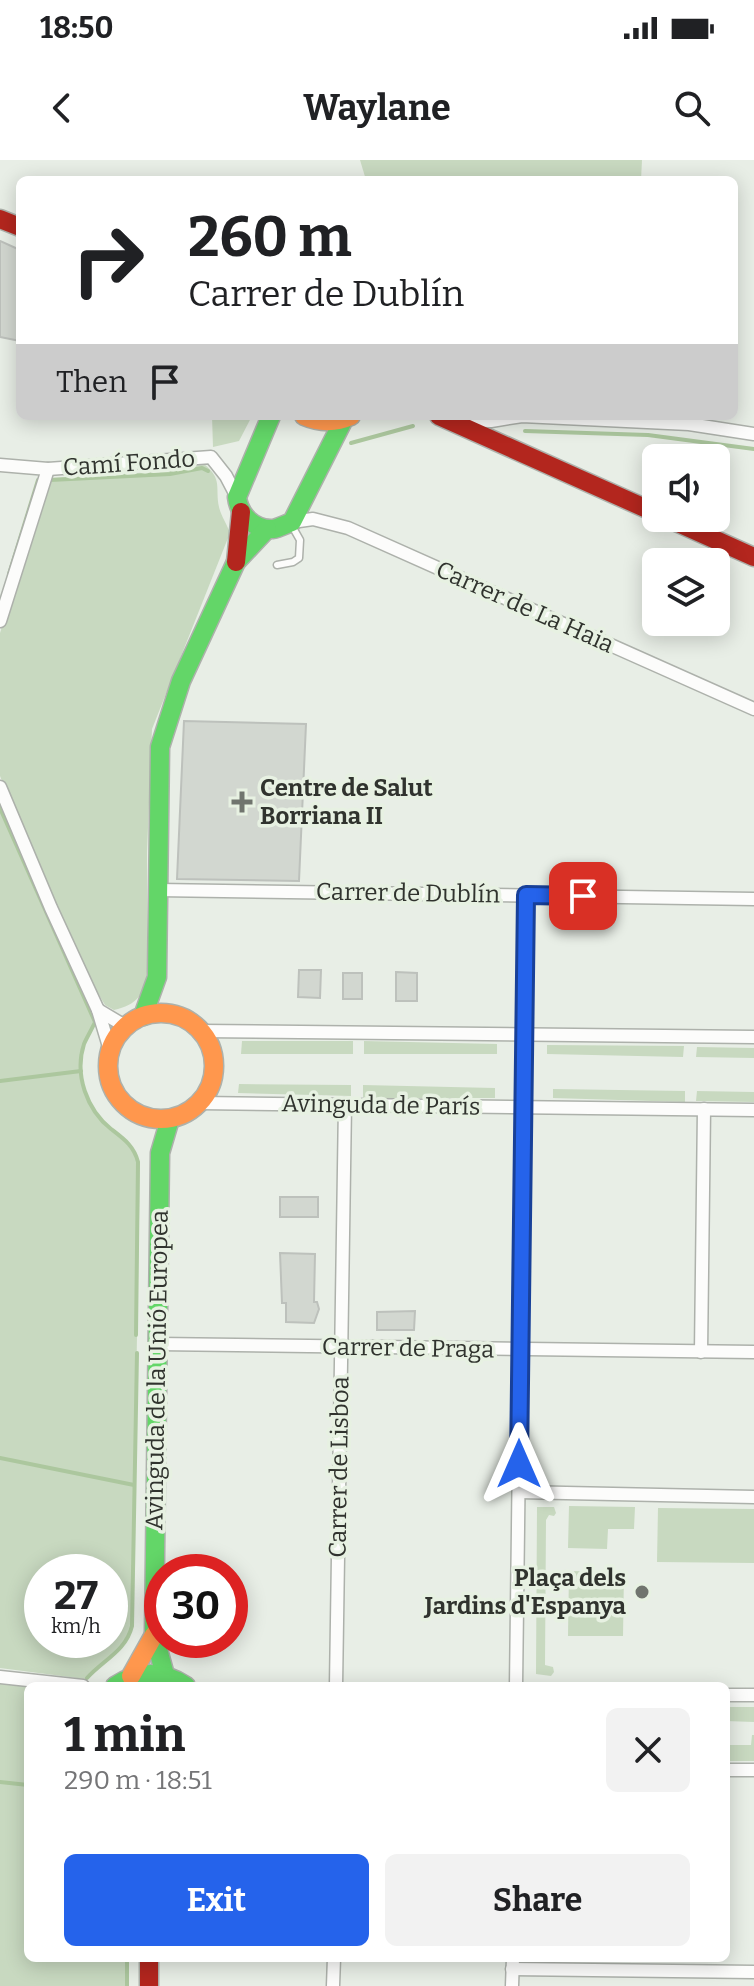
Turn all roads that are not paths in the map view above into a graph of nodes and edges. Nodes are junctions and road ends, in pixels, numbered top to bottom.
1 (270, 420) edge
2 (347, 420) edge
3 (448, 420) edge
4 (467, 420) edge
5 (606, 420) edge
6 (491, 422) edge
7 (754, 434) edge
8 (0, 465) edge
9 (48, 469) junction
10 (239, 504) junction
11 (642, 506) edge
12 (292, 522) junction
13 (267, 529) junction
14 (698, 532) edge
15 (754, 557) edge
16 (236, 562) junction
17 (277, 565) dead end
18 (0, 621) edge
19 (754, 709) edge
20 (0, 787) edge
21 (158, 890) junction
22 (526, 895) junction
23 (754, 899) edge
24 (157, 977) junction
25 (98, 1010) junction
26 (171, 1014) junction
27 (143, 1016) junction
28 (125, 1026) junction
29 (201, 1031) junction
30 (524, 1033) junction
31 (754, 1037) edge
32 (110, 1050) junction
33 (200, 1103) junction
34 (345, 1104) junction
35 (523, 1106) junction
36 (704, 1109) junction
37 (754, 1110) edge
38 (140, 1116) junction
39 (170, 1119) junction
40 (160, 1153) junction
41 (158, 1344) junction
42 (341, 1347) junction
43 (520, 1349) junction
44 (701, 1352) junction
45 (754, 1352) edge
46 (519, 1492) junction
47 (754, 1497) edge
48 (155, 1554) edge
49 (144, 1650) edge
50 (160, 1658) edge
51 (165, 1675) junction
52 (0, 1677) edge
53 (123, 1681) edge
54 (47, 1682) edge
55 (178, 1682) edge
56 (336, 1682) edge
57 (516, 1682) edge
58 (730, 1695) edge
59 (754, 1695) edge
60 (730, 1770) edge
61 (754, 1770) edge
62 (149, 1962) edge
63 (334, 1962) edge
64 (512, 1964) edge
65 (754, 1972) edge
66 (149, 1986) edge
67 (333, 1986) edge
68 (512, 1986) edge

1 - 10 street
2 - 12 street
3 - 11 street
4 - 6 street
5 - 7 street
8 - 9 street, Camí Fondo
9 - 10 street, Camí Fondo
9 - 18 street
10 - 13 street
10 - 16 street
12 - 13 street
12 - 17 lane
12 - 19 street, Carrer de La Haia
13 - 16 street
14 - 15 street
16 - 21 street
20 - 25 street
21 - 22 street, Carrer de Dublín
21 - 24 street
22 - 23 street, Carrer de Dublín
22 - 30 street
24 - 26 street
24 - 27 street
25 - 28 street
25 - 32 street
26 - 27 street
26 - 29 street
27 - 28 street
28 - 32 street
29 - 30 street
29 - 33 street
30 - 31 street
30 - 35 street
32 - 38 street
33 - 34 street, Avinguda de París
33 - 39 street
34 - 35 street, Avinguda de París
34 - 42 street, Carrer de Lisboa
35 - 36 street, Avinguda de París
35 - 43 street
36 - 37 street, Avinguda de París
36 - 44 street
38 - 39 street
38 - 40 street, Avinguda de la Unió Europea
39 - 40 street, Avinguda de la Unió Europea
40 - 41 street, Avinguda de la Unió Europea
41 - 42 street, Carrer de Praga
41 - 48 street, Avinguda de la Unió Europea
42 - 43 street, Carrer de Praga
42 - 56 street, Carrer de Lisboa
43 - 44 street, Carrer de Praga
43 - 46 street
44 - 45 street, Carrer de Praga
46 - 47 street
46 - 57 street
49 - 53 street, Avinguda de la Unió Europea
50 - 51 street, Avinguda de la Unió Europea
51 - 53 street
51 - 55 street
52 - 54 street
58 - 59 street
60 - 61 street
62 - 66 street
63 - 67 street
64 - 65 street
64 - 68 street

